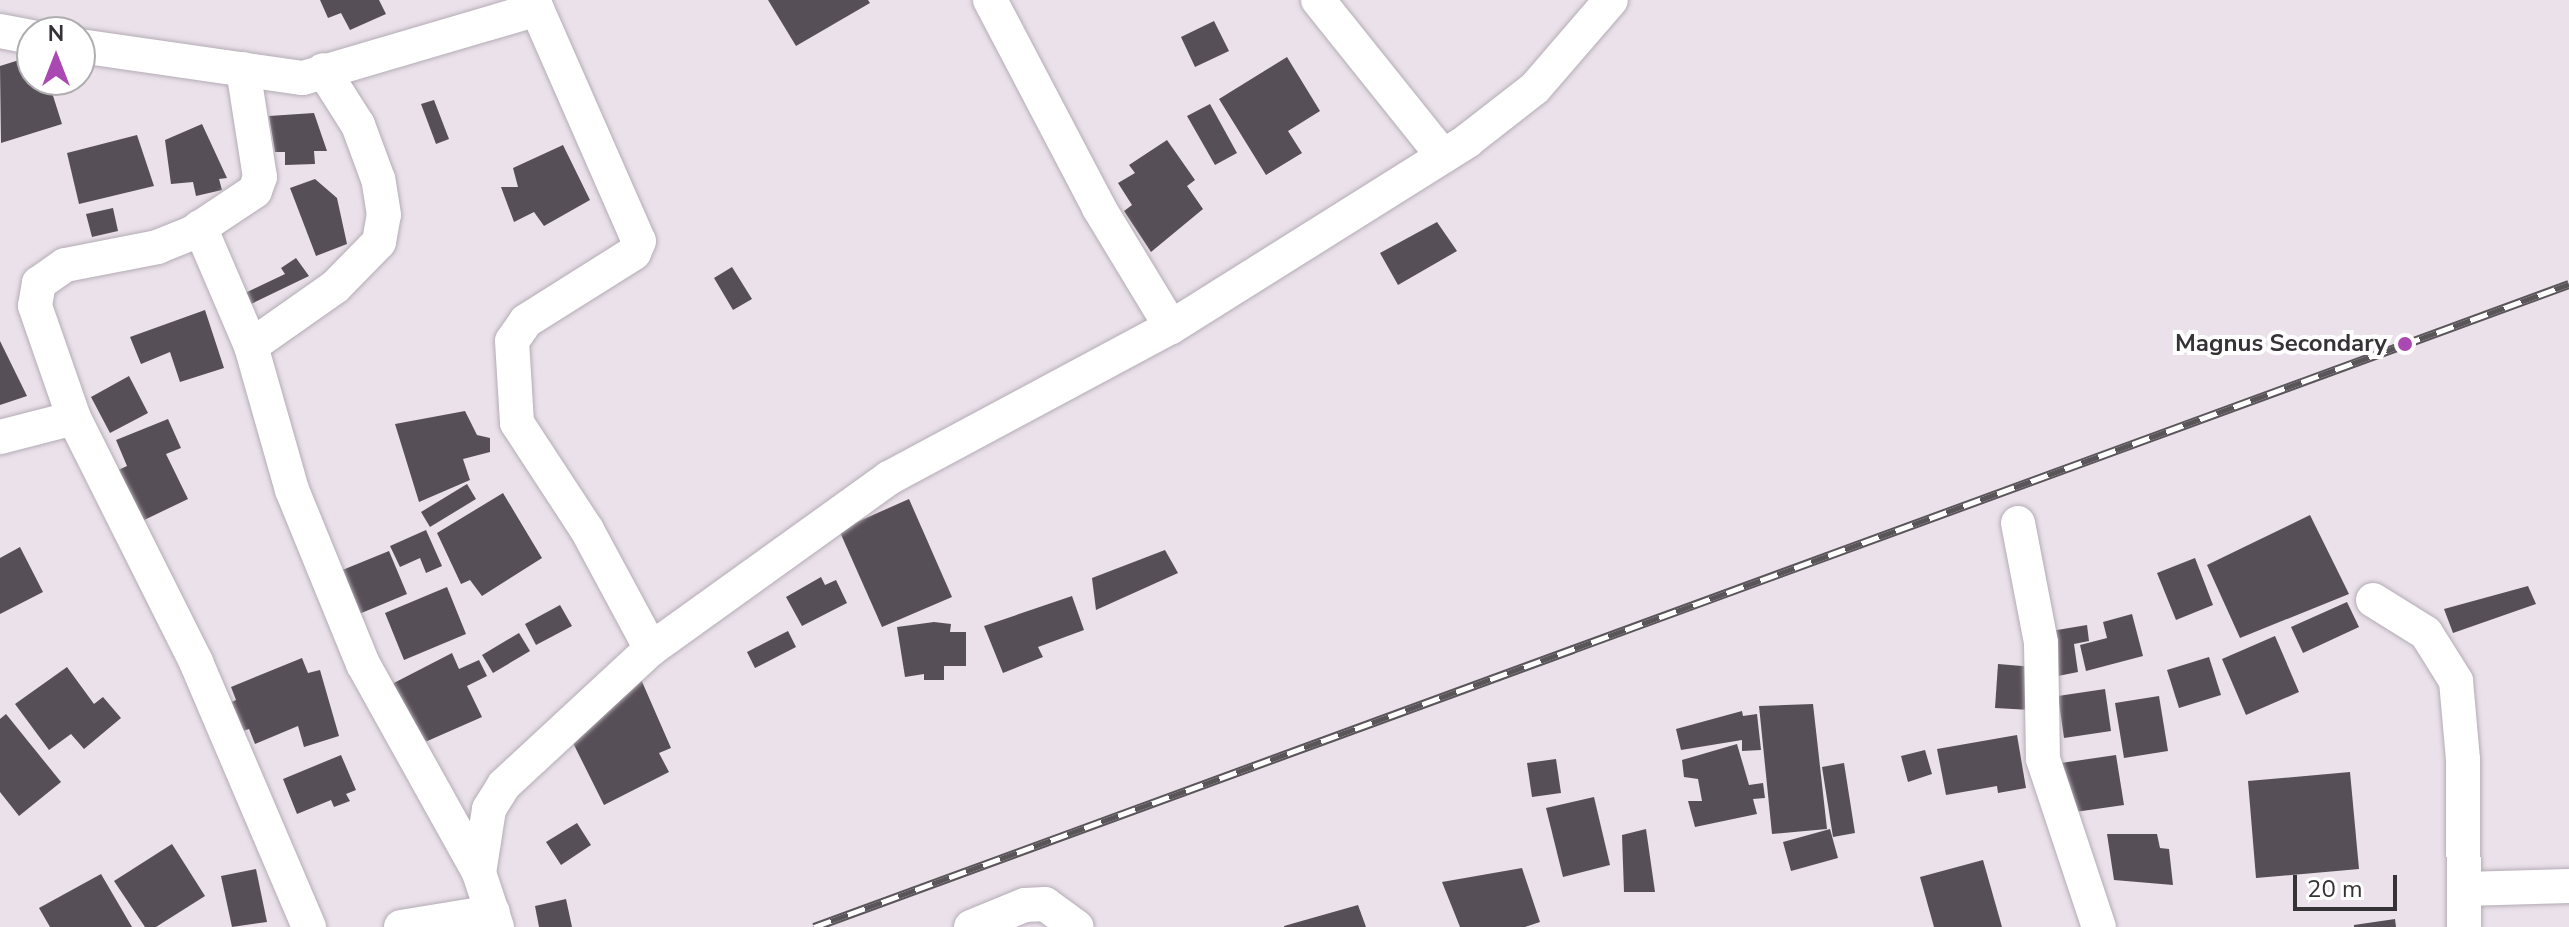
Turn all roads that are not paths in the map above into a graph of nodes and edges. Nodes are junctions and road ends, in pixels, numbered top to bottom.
1 (990, 0) edge
2 (1318, 0) edge
3 (1611, 0) edge
4 (535, 4) edge
5 (96, 48) edge
6 (243, 69) junction
7 (323, 70) junction
8 (1443, 156) junction
9 (200, 227) junction
10 (1171, 327) junction
11 (251, 346) junction
12 (74, 418) junction
13 (0, 437) edge
14 (2018, 523) dead end
15 (2373, 600) dead end
16 (651, 649) junction
17 (479, 873) junction
18 (2569, 886) edge
19 (2464, 889) junction
20 (495, 920) edge
21 (309, 927) edge
22 (401, 927) edge
23 (971, 927) edge
24 (1077, 927) edge
25 (2099, 927) edge
26 (2464, 927) edge

1 - 10 street
2 - 8 street
3 - 8 street
4 - 7 street
4 - 16 street
5 - 6 street
6 - 7 street
6 - 9 street
7 - 11 street
8 - 10 street
9 - 11 street
9 - 12 street
10 - 16 street
11 - 17 street
12 - 13 street
12 - 21 street
14 - 25 street
15 - 19 street
16 - 17 street
17 - 20 street
18 - 19 street
19 - 26 street
20 - 22 street
23 - 24 street

